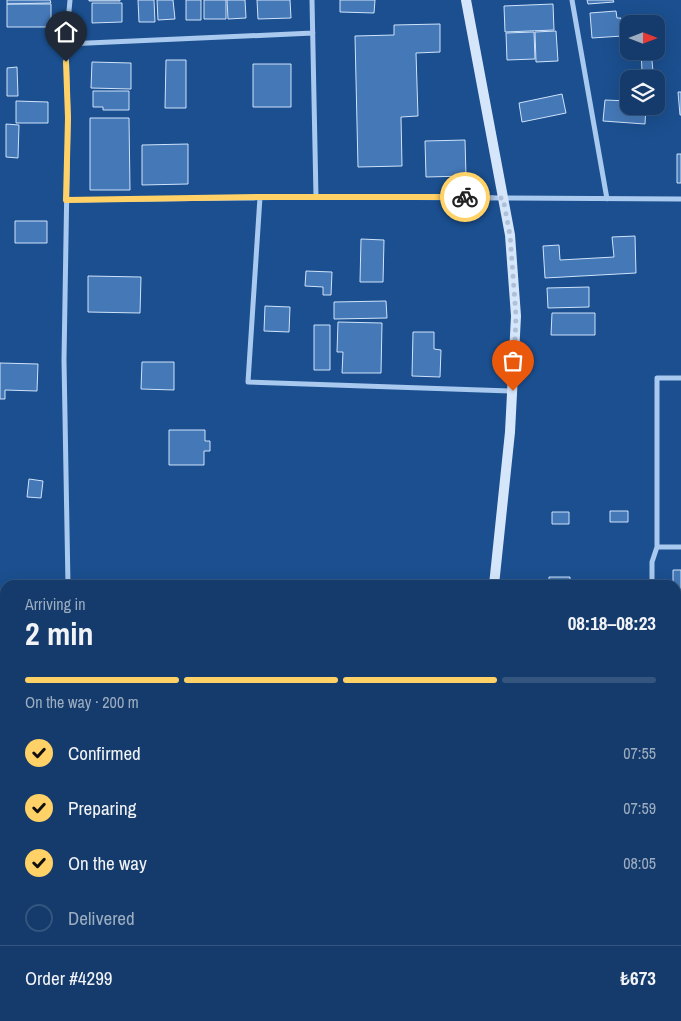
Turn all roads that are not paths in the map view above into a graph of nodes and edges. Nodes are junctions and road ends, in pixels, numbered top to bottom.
1 (70, 0) edge
2 (312, 0) edge
3 (466, 0) edge
4 (572, 0) edge
5 (313, 34) junction
6 (66, 44) junction
7 (260, 197) junction
8 (316, 197) junction
9 (503, 198) junction
10 (608, 199) junction
11 (681, 199) edge
12 (66, 200) junction
13 (681, 378) edge
14 (513, 391) junction
15 (657, 546) junction
16 (681, 546) edge
17 (68, 580) edge
18 (494, 580) edge
19 (652, 580) edge

1 - 6 street
2 - 5 street
3 - 9 main road
4 - 10 street
5 - 6 street
5 - 8 street
6 - 12 street
7 - 8 street
7 - 12 street
7 - 14 street
8 - 9 street
9 - 10 street
9 - 14 main road
10 - 11 street
12 - 17 street
13 - 15 street
14 - 18 main road
15 - 16 street
15 - 19 street

